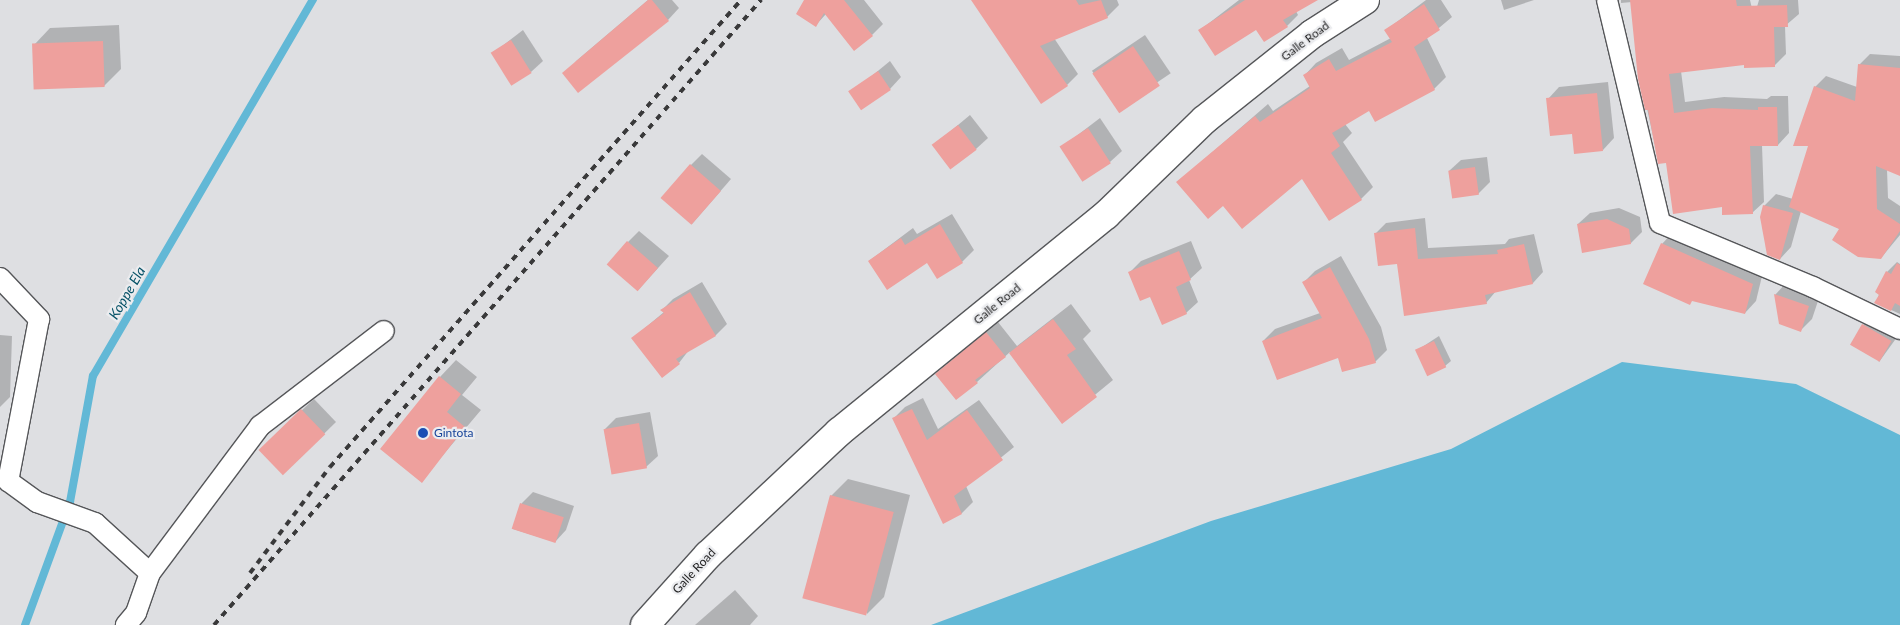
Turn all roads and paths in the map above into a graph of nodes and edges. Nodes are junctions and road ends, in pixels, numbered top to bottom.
1 (1365, 0) edge
2 (1607, 0) edge
3 (0, 278) edge
4 (1900, 329) edge
5 (384, 331) dead end
6 (150, 573) junction
7 (126, 625) edge
8 (645, 625) edge

1 - 8 highway, Galle Road
2 - 4 street
3 - 6 street
5 - 6 street
6 - 7 street

